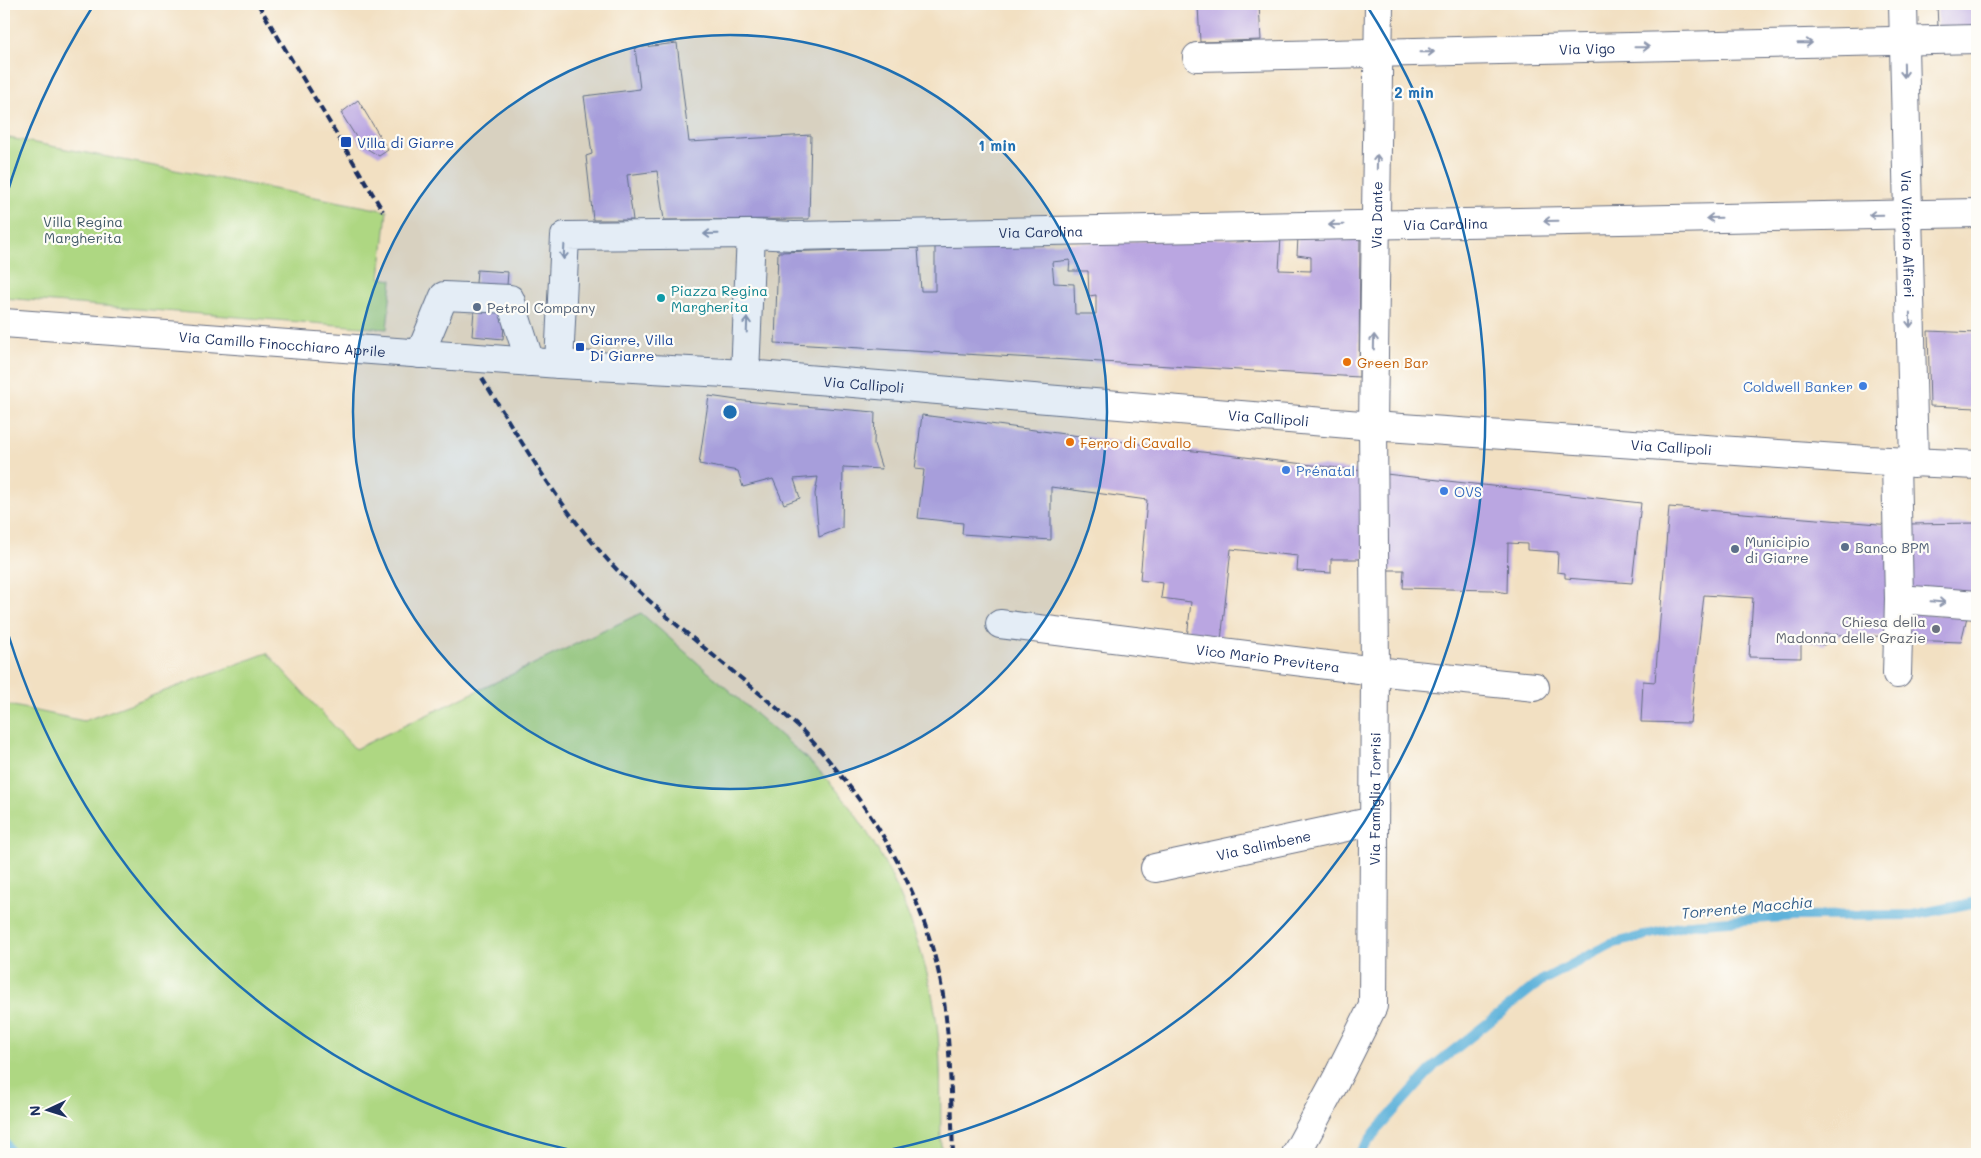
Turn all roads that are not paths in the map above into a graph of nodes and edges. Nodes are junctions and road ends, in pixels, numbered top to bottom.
1 (1379, 4) edge
2 (1903, 4) edge
3 (1977, 39) edge
4 (1904, 41) junction
5 (1378, 53) junction
6 (1197, 57) dead end
7 (1977, 213) edge
8 (1908, 214) junction
9 (1376, 224) junction
10 (751, 234) junction
11 (4, 323) edge
12 (420, 354) junction
13 (530, 362) junction
14 (559, 364) junction
15 (745, 374) junction
16 (1373, 426) junction
17 (1905, 463) junction
18 (1977, 465) edge
19 (1899, 599) junction
20 (1977, 605) edge
21 (1000, 624) dead end
22 (1375, 671) junction
23 (1897, 674) dead end
24 (1535, 687) dead end
25 (1374, 820) junction
26 (1155, 868) dead end
27 (1296, 1154) edge

1 - 5 street, Via Dante
2 - 4 street, Via Vittorio Alfieri
3 - 4 street, Via Vigo
5 -> 4 street, Via Vigo
4 -> 8 street, Via Vittorio Alfieri
5 - 6 street, Via Vigo
9 -> 5 street, Via Dante
7 - 8 street, Via Carolina
8 -> 9 street, Via Carolina
8 -> 17 street, Via Vittorio Alfieri
9 -> 10 street, Via Carolina
16 -> 9 street, Via Dante
10 -> 14 street, Via Carolina
15 -> 10 street
11 - 12 street, Via Camillo Finocchiaro Aprile
12 - 13 street, Via Camillo Finocchiaro Aprile
12 - 13 street
13 - 14 street, Via Camillo Finocchiaro Aprile
14 - 15 street, Via Callipoli
15 - 16 street, Via Callipoli
16 - 17 street, Via Callipoli
16 - 22 street, Via Famiglia Torrisi
17 - 18 street, Via Callipoli
17 - 19 street, Via Vittorio Alfieri
19 -> 20 street
19 - 23 street, Via Vittorio Alfieri
21 - 22 street, Vico Mario Previtera
22 - 24 street, Vico Mario Previtera
22 - 25 street, Via Famiglia Torrisi
25 - 26 street, Via Salimbene
25 - 27 street, Via Famiglia Torrisi

